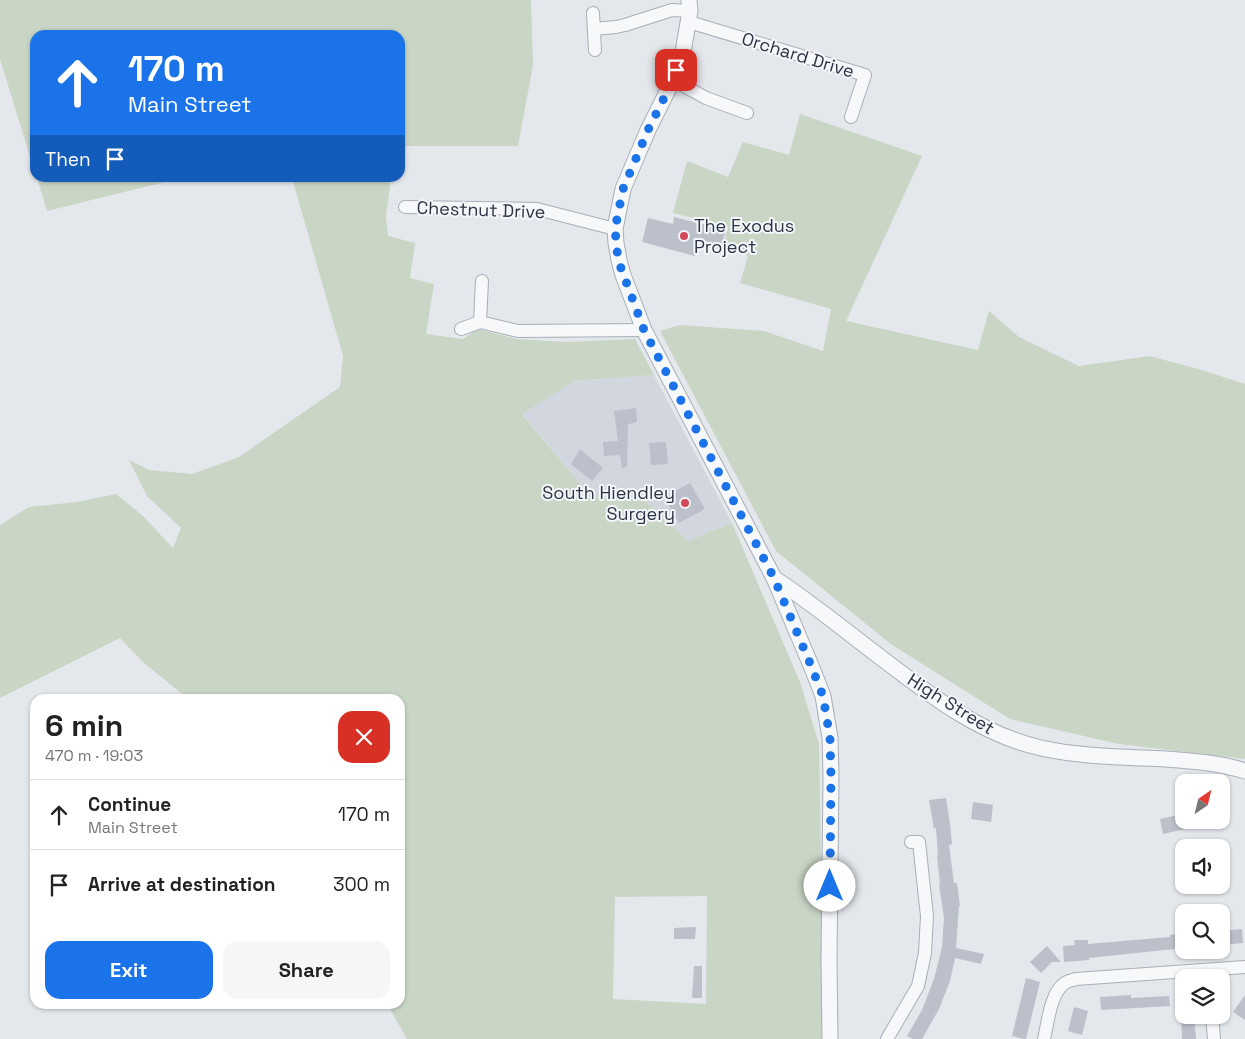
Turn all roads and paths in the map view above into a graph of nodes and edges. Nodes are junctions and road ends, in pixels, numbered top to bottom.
1 (689, 11) edge
2 (593, 13) dead end
3 (594, 28) junction
4 (595, 50) dead end
5 (673, 80) junction
6 (747, 113) dead end
7 (851, 117) dead end
8 (406, 207) dead end
9 (615, 229) junction
10 (482, 282) dead end
11 (480, 322) junction
12 (461, 329) dead end
13 (644, 330) junction
14 (774, 578) junction
15 (1245, 771) edge
16 (911, 842) dead end
17 (1245, 967) edge
18 (1230, 970) edge
19 (1175, 975) edge
20 (1213, 1024) edge
21 (830, 1039) edge
22 (887, 1039) edge
23 (1044, 1039) edge
24 (1214, 1039) edge

1 - 3 street
1 - 5 street
1 - 7 street, Orchard Drive
2 - 3 street
3 - 4 street
5 - 6 street
5 - 9 street
8 - 9 street, Chestnut Drive
9 - 13 street
10 - 11 street
11 - 12 street
11 - 13 street
13 - 14 street
14 - 15 street, High Street
14 - 21 street
16 - 22 street
17 - 18 street
19 - 23 street
20 - 24 street

